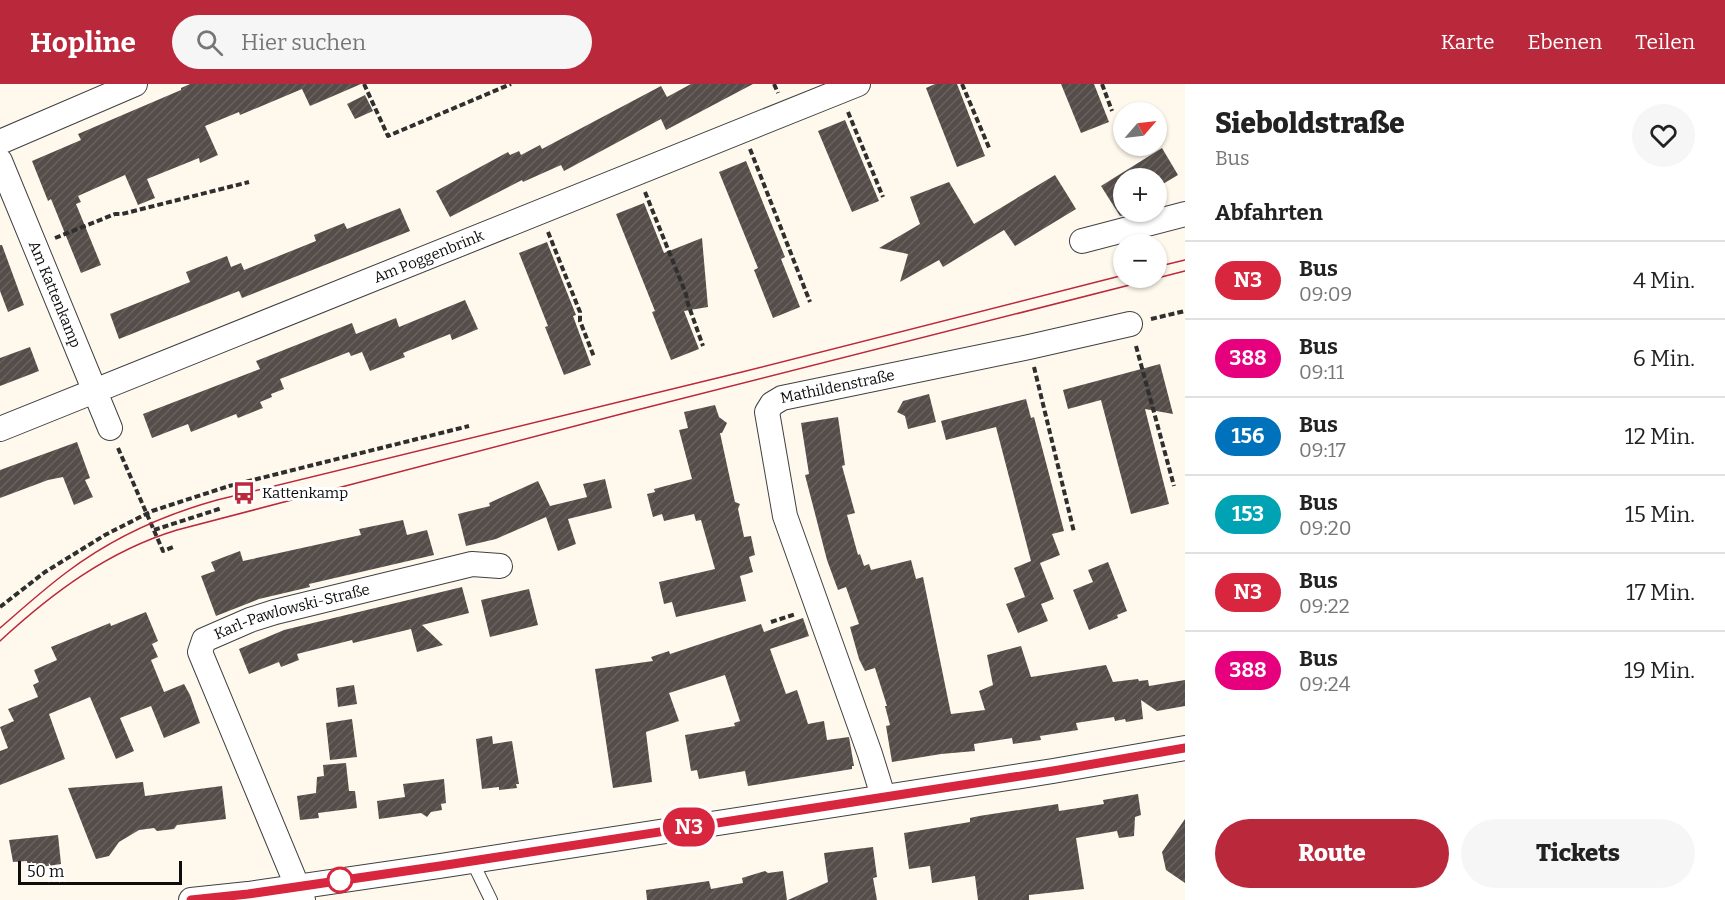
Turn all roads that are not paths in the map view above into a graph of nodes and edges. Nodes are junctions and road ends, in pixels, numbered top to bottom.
1 (135, 84) edge
2 (849, 88) edge
3 (0, 142) edge
4 (0, 161) edge
5 (1185, 214) edge
6 (1082, 242) dead end
7 (1130, 324) road end
8 (94, 390) junction
9 (110, 428) road end
10 (0, 429) edge
11 (500, 566) dead end
12 (1185, 748) edge
13 (883, 796) junction
14 (472, 861) junction
15 (300, 893) edge
16 (191, 900) edge
17 (491, 900) edge

1 - 3 street
2 - 8 street, Am Poggenbrink
4 - 8 street, Am Kattenkamp
5 - 6 street
7 - 13 street, Mathildenstraße
8 - 9 street, Am Kattenkamp
8 - 10 street, Am Poggenbrink
11 - 15 street, Karl-Pawlowski-Straße
12 - 13 street
13 - 14 street
14 - 15 street
14 - 17 lane
15 - 16 street

